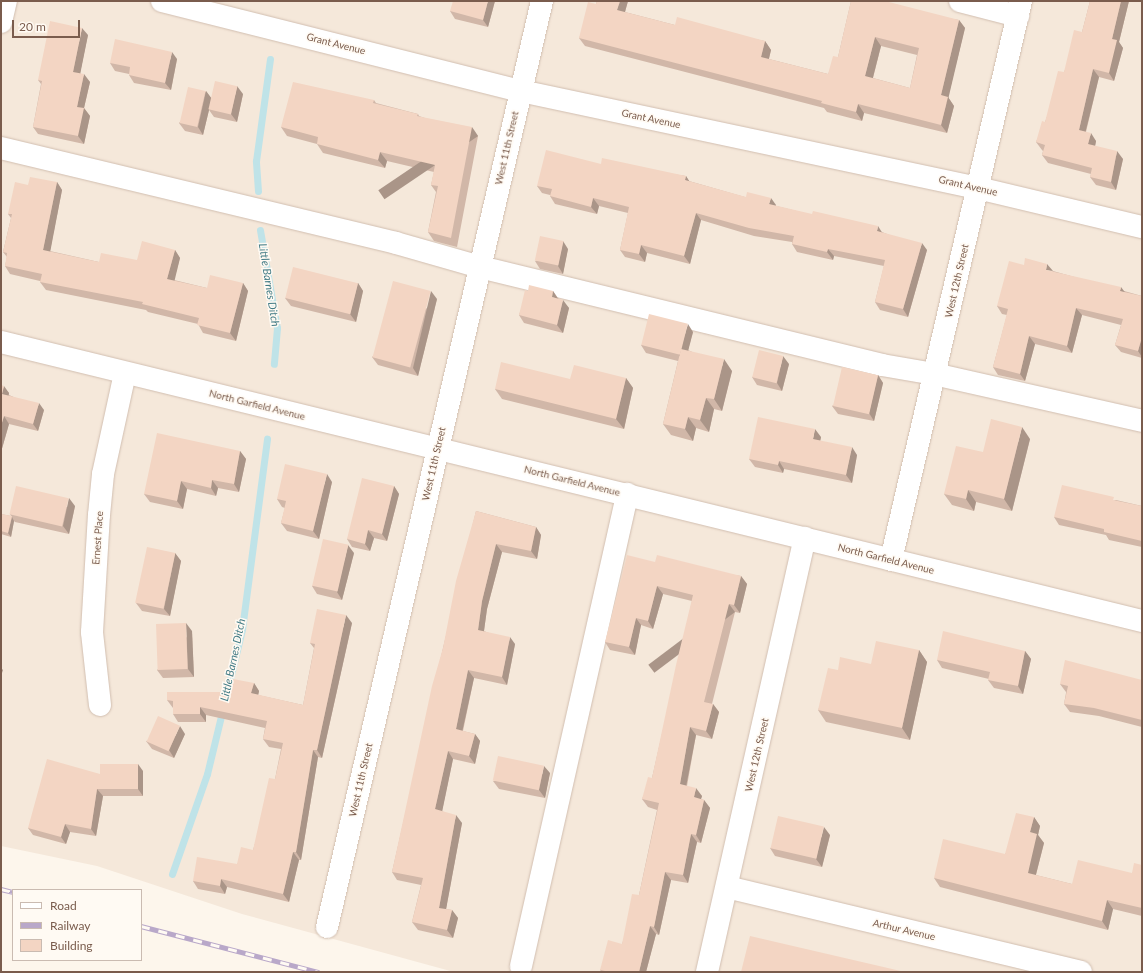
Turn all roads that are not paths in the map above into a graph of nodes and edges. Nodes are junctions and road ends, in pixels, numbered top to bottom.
1 (6, 1) edge
2 (162, 1) edge
3 (542, 1) edge
4 (960, 1) edge
5 (1020, 8) edge
6 (1, 22) edge
7 (521, 91) junction
8 (1, 148) edge
9 (978, 188) junction
10 (1142, 226) edge
11 (480, 267) junction
12 (1, 342) edge
13 (125, 373) junction
14 (934, 374) junction
15 (1142, 421) edge
16 (438, 449) junction
17 (627, 494) junction
18 (805, 538) junction
19 (891, 560) junction
20 (1142, 621) edge
21 (100, 705) dead end
22 (727, 887) junction
23 (327, 927) dead end
24 (521, 966) dead end
25 (706, 972) edge
26 (1081, 972) edge

1 - 6 street
2 - 7 street, Grant Avenue
3 - 7 street, West 11th Street
4 - 5 street
5 - 9 street, West 12th Street
7 - 9 street, Grant Avenue
7 - 11 street, West 11th Street
8 - 11 street
9 - 10 street, Grant Avenue
9 - 14 street, West 12th Street
11 - 14 street
11 - 16 street, West 11th Street
12 - 13 street, North Garfield Avenue
13 - 16 street, North Garfield Avenue
13 - 21 street, Ernest Place
14 - 15 street
14 - 19 street, West 12th Street
16 - 17 street, North Garfield Avenue
16 - 23 street, West 11th Street
17 - 18 street, North Garfield Avenue
17 - 24 street
18 - 19 street, North Garfield Avenue
18 - 22 street, West 12th Street
19 - 20 street, North Garfield Avenue
22 - 25 street, West 12th Street
22 - 26 street, Arthur Avenue

